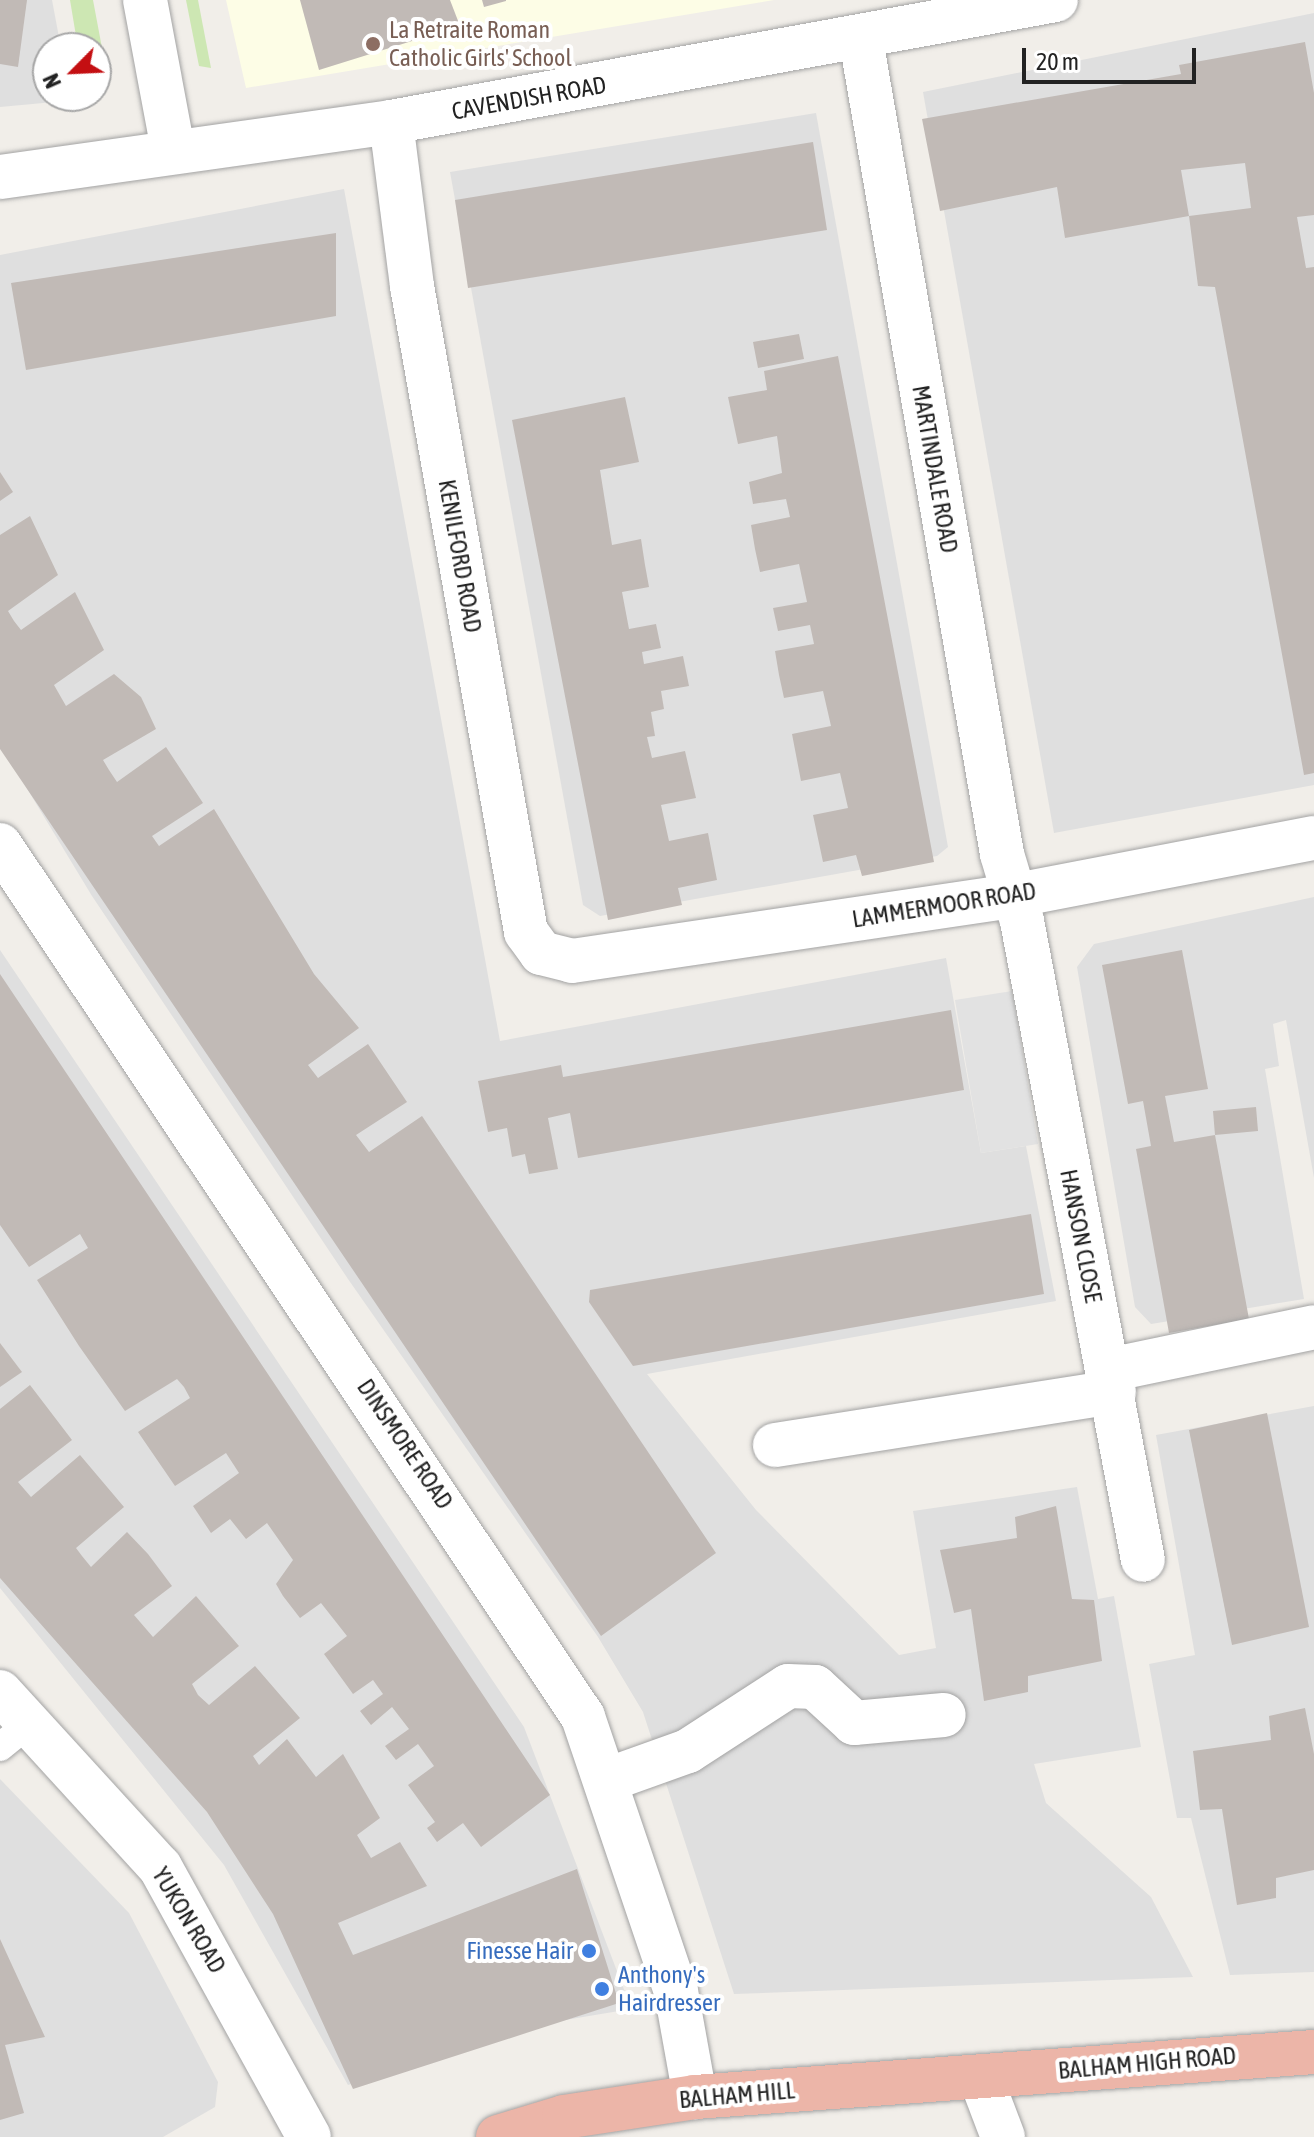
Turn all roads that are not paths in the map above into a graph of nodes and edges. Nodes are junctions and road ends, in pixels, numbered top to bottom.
1 (145, 0) edge
2 (1056, 0) edge
3 (861, 40) junction
4 (391, 122) junction
5 (173, 149) junction
6 (0, 177) edge
7 (1314, 838) edge
8 (0, 845) edge
9 (1017, 895) junction
10 (572, 961) joint
11 (1314, 1327) edge
12 (1111, 1381) junction
13 (775, 1445) dead end
14 (1143, 1560) dead end
15 (944, 1715) dead end
16 (9, 1721) edge
17 (607, 1780) junction
18 (1314, 2052) edge
19 (981, 2079) junction
20 (695, 2097) junction
21 (309, 2137) edge
22 (498, 2137) edge
23 (1003, 2137) edge

1 - 5 street
2 - 3 street, CAVENDISH ROAD
3 - 4 street, CAVENDISH ROAD
3 - 9 street, MARTINDALE ROAD
4 - 5 street, CAVENDISH ROAD
4 - 10 street, KENILFORD ROAD
5 - 6 street, CAVENDISH ROAD
7 - 9 street, LAMMERMOOR ROAD
8 - 17 street, DINSMORE ROAD
9 - 10 street, LAMMERMOOR ROAD
9 - 12 street, HANSON CLOSE
11 - 12 street
12 - 13 street
12 - 14 street, HANSON CLOSE
15 - 17 street
16 - 21 street, YUKON ROAD
17 - 20 street, DINSMORE ROAD
18 - 19 highway, BALHAM HIGH ROAD
19 - 20 highway, BALHAM HILL
19 - 23 street
20 - 22 highway, BALHAM HILL

